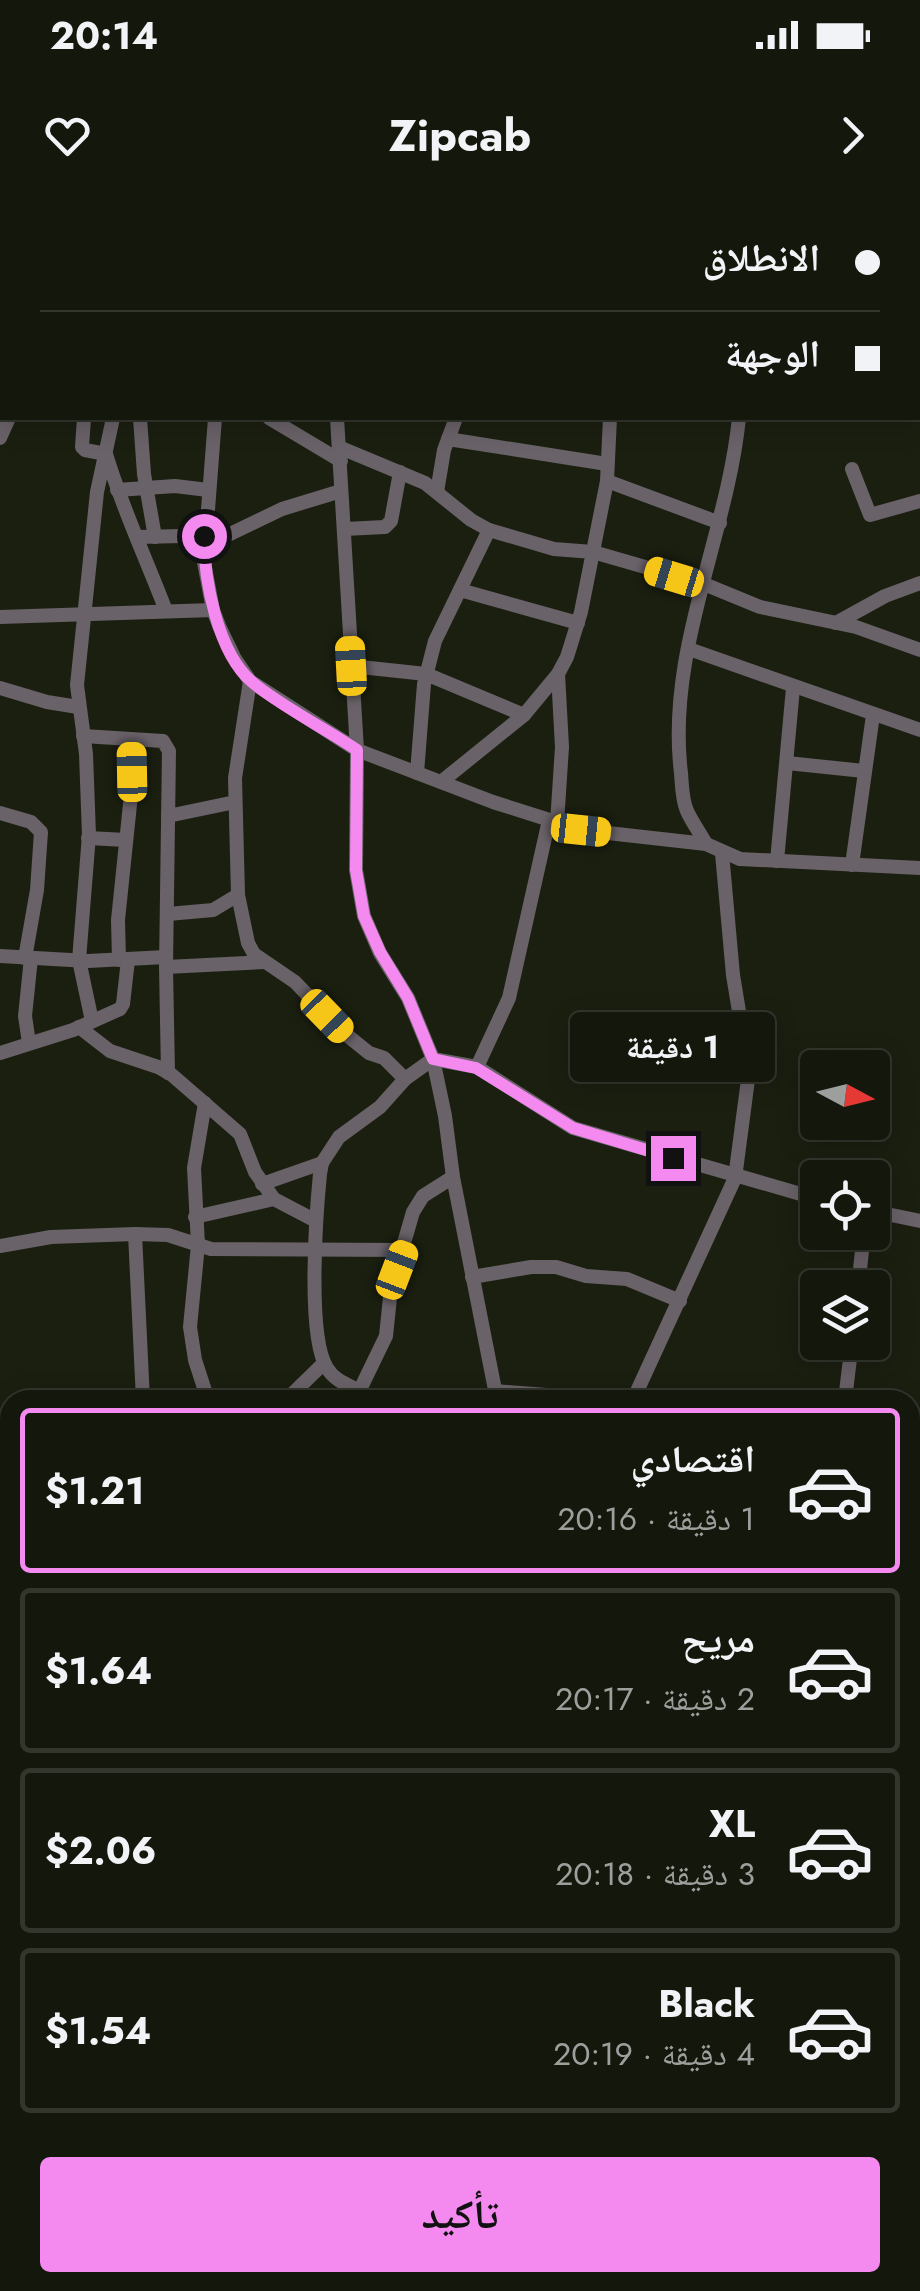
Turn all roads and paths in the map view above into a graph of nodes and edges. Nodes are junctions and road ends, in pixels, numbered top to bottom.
1 (84, 420) edge
2 (114, 420) edge
3 (140, 420) edge
4 (215, 420) edge
5 (273, 420) edge
6 (337, 420) edge
7 (455, 420) edge
8 (610, 420) edge
9 (738, 420) edge
10 (448, 439) junction
11 (106, 454) junction
12 (341, 454) junction
13 (606, 464) junction
14 (852, 469) dead end
15 (400, 472) junction
16 (607, 481) junction
17 (147, 486) junction
18 (117, 490) junction
19 (208, 490) junction
20 (341, 491) junction
21 (437, 492) junction
22 (920, 501) edge
23 (720, 524) junction
24 (344, 529) junction
25 (489, 530) junction
26 (204, 536) junction
27 (154, 537) junction
28 (137, 538) junction
29 (593, 552) junction
30 (920, 583) edge
31 (704, 584) junction
32 (460, 590) junction
33 (213, 610) junction
34 (166, 611) junction
35 (84, 615) junction
36 (0, 616) edge
37 (578, 623) junction
38 (836, 624) junction
39 (689, 649) junction
40 (920, 650) edge
41 (351, 666) junction
42 (426, 674) junction
43 (558, 674) junction
44 (250, 681) junction
45 (0, 688) edge
46 (793, 688) junction
47 (78, 707) junction
48 (873, 715) junction
49 (524, 716) junction
50 (920, 730) edge
51 (83, 736) junction
52 (131, 738) junction
53 (357, 750) junction
54 (788, 762) junction
55 (864, 771) junction
56 (417, 772) junction
57 (441, 782) junction
58 (235, 802) junction
59 (0, 813) edge
60 (168, 816) junction
61 (553, 822) junction
62 (88, 838) junction
63 (126, 840) junction
64 (706, 844) junction
65 (722, 853) junction
66 (777, 861) junction
67 (852, 865) junction
68 (920, 868) edge
69 (238, 895) junction
70 (168, 914) junction
71 (0, 956) edge
72 (28, 958) junction
73 (79, 960) junction
74 (123, 960) junction
75 (166, 962) junction
76 (264, 962) junction
77 (85, 1024) junction
78 (29, 1044) junction
79 (0, 1053) edge
80 (433, 1059) junction
81 (476, 1068) junction
82 (168, 1072) junction
83 (405, 1078) junction
84 (205, 1103) junction
85 (322, 1164) junction
86 (453, 1177) junction
87 (735, 1178) junction
88 (262, 1184) junction
89 (800, 1194) edge
90 (274, 1199) junction
91 (890, 1215) edge
92 (195, 1216) junction
93 (316, 1221) junction
94 (920, 1221) edge
95 (135, 1234) junction
96 (198, 1245) junction
97 (0, 1246) edge
98 (314, 1250) junction
99 (404, 1250) junction
100 (472, 1277) junction
101 (680, 1301) junction
102 (850, 1360) edge
103 (324, 1362) junction
104 (143, 1390) edge
105 (205, 1390) edge
106 (296, 1390) edge
107 (350, 1390) edge
108 (359, 1390) edge
109 (495, 1390) edge
110 (638, 1390) edge
111 (846, 1390) edge

1 - 11 street
2 - 11 street
3 - 17 street
4 - 19 street
5 - 12 street
6 - 12 street
7 - 10 street
8 - 13 street
9 - 23 street
10 - 13 street
10 - 21 street
11 - 18 street
11 - 35 street
12 - 15 street
12 - 20 street
13 - 16 street
14 - 22 street
15 - 21 street
15 - 24 street
16 - 23 street
16 - 29 street
17 - 18 street
17 - 19 street
17 - 27 street
18 - 28 street
19 - 26 street
20 - 24 street
20 - 26 street
21 - 25 street
23 - 31 street
24 - 41 street
25 - 29 street
25 - 32 street
26 - 27 street
26 - 33 street
27 - 28 street
28 - 34 street
29 - 31 street
29 - 37 street
30 - 38 street
31 - 38 street
31 - 39 street
32 - 37 street
32 - 42 street
33 - 34 street
33 - 44 street
34 - 35 street
35 - 36 street
35 - 47 street
37 - 43 street
38 - 40 street
39 - 46 street
39 - 64 street
41 - 42 street
41 - 53 street
42 - 49 street
42 - 56 street
43 - 49 street
43 - 61 street
44 - 53 street
44 - 58 street
45 - 47 street
46 - 48 street
46 - 54 street
47 - 51 street
48 - 50 street
48 - 55 street
49 - 57 street
51 - 52 street
51 - 62 street
52 - 60 street
52 - 63 street
53 - 56 street
53 - 80 street
54 - 55 street
54 - 66 street
55 - 67 street
56 - 57 street
57 - 61 street
58 - 60 street
58 - 69 street
59 - 72 street
60 - 70 street
61 - 64 street
61 - 81 street
62 - 63 street
62 - 73 street
63 - 74 street
64 - 65 street
65 - 66 street
65 - 87 street
66 - 67 street
67 - 68 street
69 - 70 street
69 - 76 street
70 - 75 street
71 - 72 street
72 - 73 street
72 - 78 street
73 - 74 street
73 - 77 street
74 - 75 street
74 - 77 street
75 - 76 street
75 - 82 street
76 - 83 street
77 - 78 street
77 - 82 street
78 - 79 street
80 - 81 street
80 - 83 street
80 - 86 street
81 - 87 street
82 - 84 street
83 - 85 street
84 - 88 street
84 - 92 street
85 - 88 street
85 - 93 street
86 - 99 street
86 - 100 street
87 - 89 street
87 - 101 street
88 - 90 street
90 - 92 street
90 - 93 street
91 - 94 street
92 - 96 street
93 - 98 street
95 - 96 street
95 - 97 street
95 - 104 street
96 - 98 street
96 - 105 street
98 - 99 street
98 - 103 street
99 - 108 street
100 - 101 street
100 - 109 street
101 - 110 street
102 - 111 street
103 - 106 street
103 - 107 street

